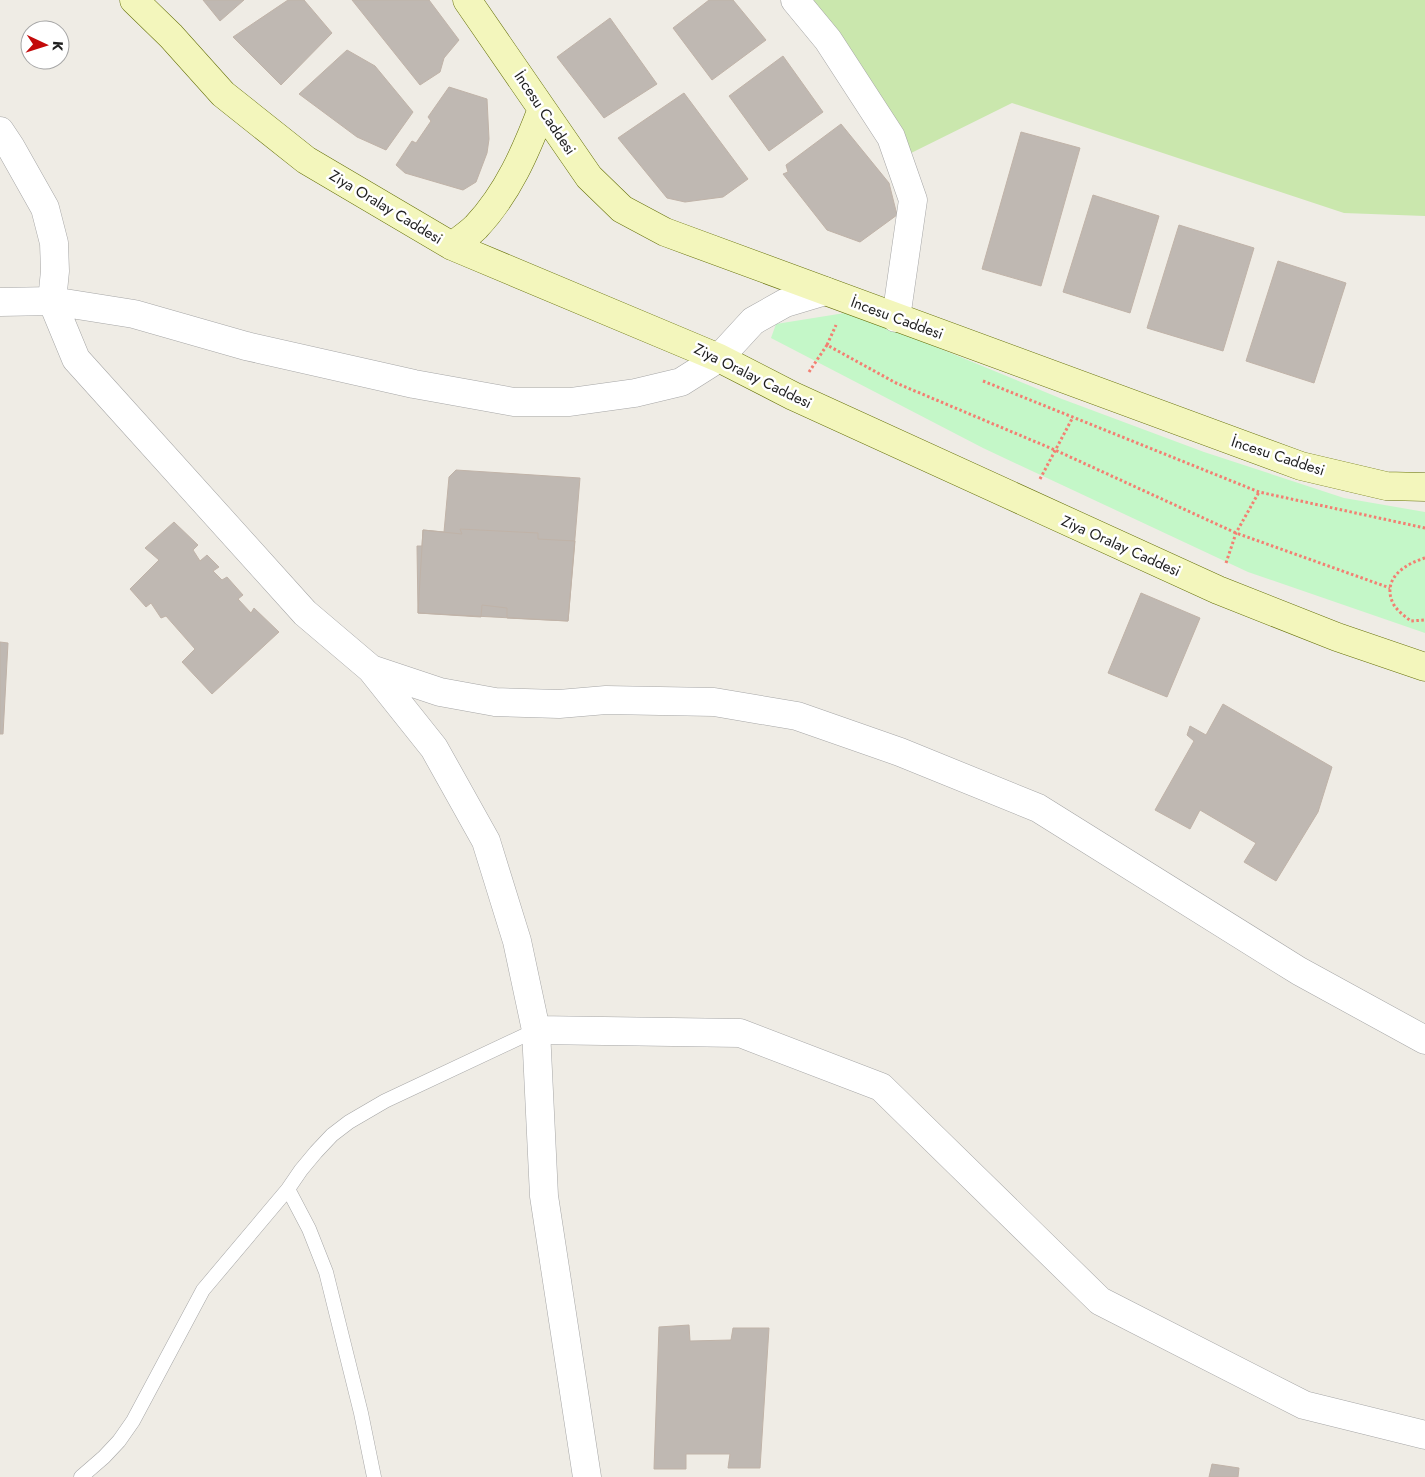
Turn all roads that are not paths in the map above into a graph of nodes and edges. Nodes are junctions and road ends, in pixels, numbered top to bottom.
1 (134, 0) edge
2 (467, 0) edge
3 (795, 0) edge
4 (542, 109) junction
5 (0, 131) edge
6 (452, 246) junction
7 (825, 292) junction
8 (52, 301) junction
9 (0, 302) edge
10 (896, 318) junction
11 (719, 358) junction
12 (1425, 487) edge
13 (1425, 667) edge
14 (371, 668) junction
15 (536, 1030) junction
16 (1425, 1040) edge
17 (288, 1189) junction
18 (1425, 1435) edge
19 (81, 1477) edge
20 (374, 1477) edge
21 (588, 1477) edge

1 - 6 main road, Ziya Oralay Caddesi
2 - 4 main road, İncesu Caddesi
3 - 10 street
4 - 6 main road
4 - 7 main road, İncesu Caddesi
5 - 8 street
6 - 11 main road, Ziya Oralay Caddesi
7 - 10 main road, İncesu Caddesi
7 - 11 street
8 - 9 street
8 - 11 street
8 - 14 street
10 - 12 main road, İncesu Caddesi
11 - 13 main road, Ziya Oralay Caddesi
14 - 15 street
14 - 16 street
15 - 17 lane
15 - 18 street
15 - 21 street
17 - 19 lane
17 - 20 lane

